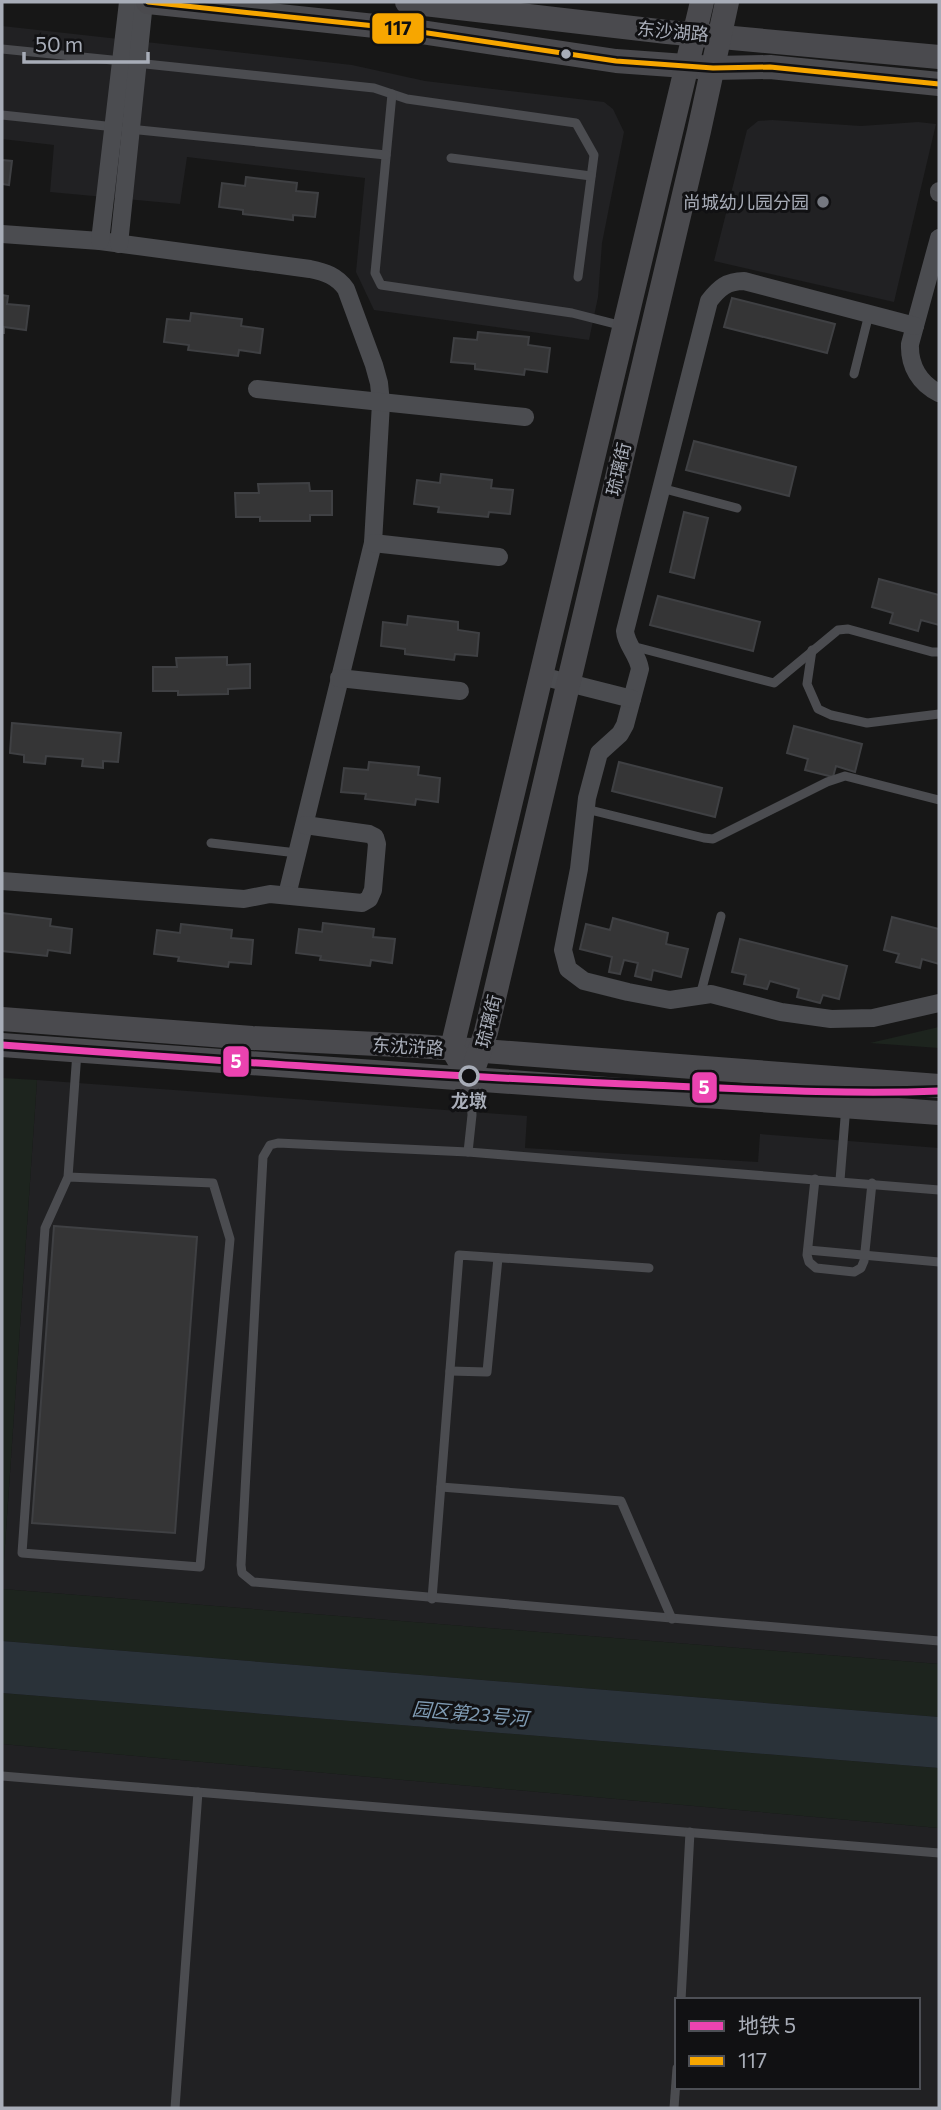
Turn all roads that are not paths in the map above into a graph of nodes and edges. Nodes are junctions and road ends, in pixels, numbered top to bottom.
1 (128, 2) edge
2 (146, 2) edge
3 (407, 2) edge
4 (702, 2) edge
5 (727, 2) edge
6 (707, 34) junction
7 (2, 49) edge
8 (939, 57) edge
9 (129, 62) junction
10 (686, 66) junction
11 (713, 68) junction
12 (939, 85) edge
13 (392, 94) junction
14 (2, 116) edge
15 (122, 128) junction
16 (386, 155) junction
17 (451, 158) dead end
18 (592, 176) junction
19 (2, 234) edge
20 (939, 238) edge
21 (100, 241) junction
22 (119, 244) junction
23 (578, 277) dead end
24 (869, 314) junction
25 (625, 326) junction
26 (915, 326) junction
27 (854, 374) dead end
28 (257, 389) dead end
29 (939, 393) edge
30 (381, 403) junction
31 (524, 417) dead end
32 (661, 488) junction
33 (737, 508) dead end
34 (373, 543) junction
35 (499, 557) dead end
36 (629, 645) junction
37 (812, 650) junction
38 (939, 652) edge
39 (541, 676) junction
40 (339, 678) junction
41 (568, 683) junction
42 (460, 691) dead end
43 (632, 699) junction
44 (939, 714) edge
45 (939, 800) edge
46 (586, 809) junction
47 (304, 825) junction
48 (211, 843) dead end
49 (297, 853) junction
50 (2, 881) edge
51 (287, 895) junction
52 (721, 916) dead end
53 (700, 996) junction
54 (939, 1003) edge
55 (2, 1019) edge
56 (2, 1045) edge
57 (452, 1048) junction
58 (482, 1050) junction
59 (77, 1051) junction
60 (470, 1079) junction
61 (848, 1081) junction
62 (939, 1087) edge
63 (846, 1106) junction
64 (939, 1112) edge
65 (468, 1152) junction
66 (68, 1177) junction
67 (815, 1179) junction
68 (840, 1180) junction
69 (872, 1183) junction
70 (939, 1189) edge
71 (808, 1250) junction
72 (865, 1255) junction
73 (498, 1258) junction
74 (939, 1262) edge
75 (649, 1268) dead end
76 (450, 1371) junction
77 (441, 1487) junction
78 (432, 1599) junction
79 (671, 1619) junction
80 (939, 1641) edge
81 (2, 1776) edge
82 (198, 1792) junction
83 (691, 1832) junction
84 (939, 1853) edge
85 (681, 1998) edge
86 (675, 2089) edge
87 (175, 2108) edge
88 (674, 2108) edge

1 - 9 street
2 - 9 street
2 - 10 main road, 东沙湖路
3 - 6 main road, 东沙湖路
4 - 6 main road, 琉璃街
5 - 6 main road, 琉璃街
6 - 8 main road, 东沙湖路
6 - 10 main road, 琉璃街
6 - 11 main road, 琉璃街
7 - 9 lane
9 - 13 lane
9 - 15 street
10 - 11 main road, 东沙湖路
10 - 25 main road, 琉璃街
11 - 12 main road, 东沙湖路
11 - 41 main road, 琉璃街
13 - 16 lane
13 - 18 lane
14 - 15 lane
15 - 16 lane
15 - 21 street
15 - 22 street
16 - 25 lane
17 - 18 lane
18 - 23 lane
19 - 21 street
20 - 26 street
21 - 22 street
22 - 30 street
24 - 26 street
24 - 27 lane
24 - 32 street
25 - 39 main road, 琉璃街
26 - 29 street
28 - 30 street
30 - 31 street
30 - 34 street
32 - 33 lane
32 - 36 street
34 - 35 street
34 - 40 street
36 - 37 lane
36 - 43 street
37 - 38 lane
37 - 44 lane
39 - 41 street
39 - 57 main road, 琉璃街
40 - 42 street
40 - 47 street
41 - 43 street
41 - 58 main road, 琉璃街
43 - 46 street
45 - 46 lane
46 - 53 street
47 - 49 street
47 - 51 street
48 - 49 lane
49 - 51 street
50 - 51 street
52 - 53 lane
53 - 54 street
55 - 57 main road, 东沈浒路
56 - 59 main road, 东沈浒路
57 - 58 main road, 东沈浒路
57 - 60 main road, 琉璃街
58 - 60 main road, 琉璃街
58 - 61 main road, 东沈浒路
59 - 60 main road, 东沈浒路
59 - 66 lane
60 - 63 main road, 东沈浒路
60 - 65 lane
61 - 62 main road, 东沈浒路
61 - 63 lane
63 - 64 main road, 东沈浒路
63 - 68 lane
65 - 67 lane
65 - 78 lane
66 - 66 lane
67 - 68 lane
67 - 71 lane
68 - 69 lane
69 - 70 lane
69 - 72 lane
71 - 72 lane
71 - 72 lane
72 - 74 lane
73 - 75 lane
73 - 76 lane
73 - 76 lane
76 - 77 lane
77 - 78 lane
77 - 79 lane
78 - 79 lane
79 - 80 lane
81 - 82 lane
82 - 83 lane
82 - 87 lane
83 - 84 lane
83 - 85 lane
86 - 88 lane

